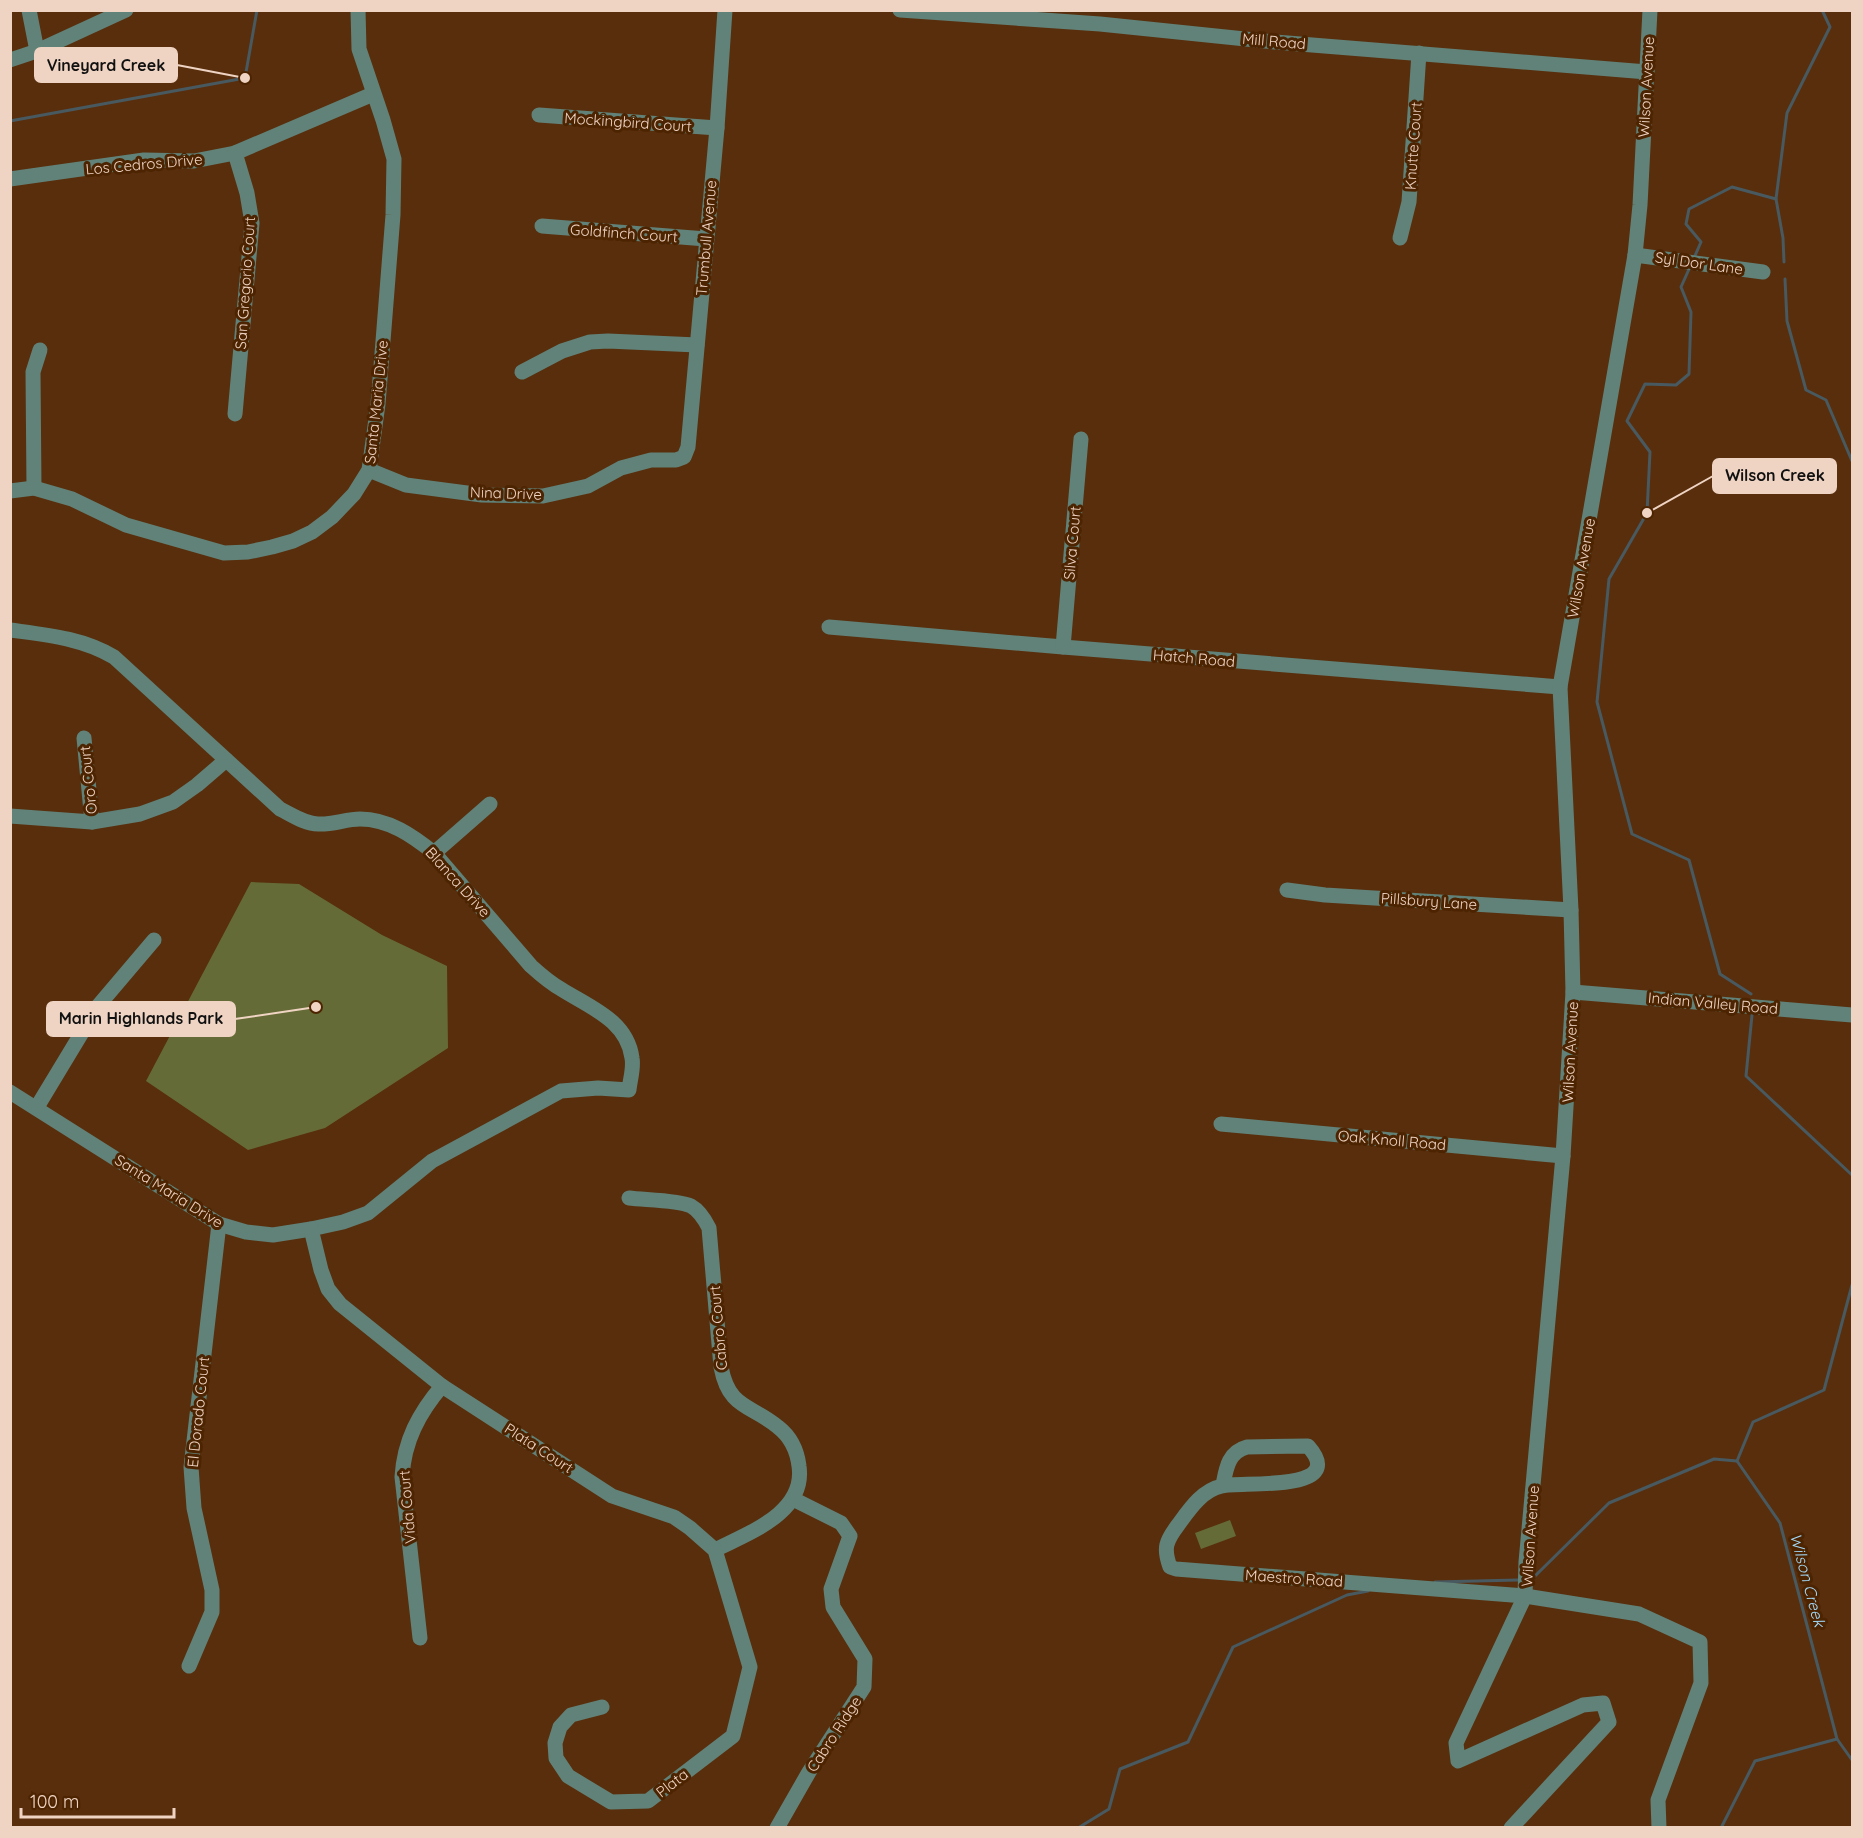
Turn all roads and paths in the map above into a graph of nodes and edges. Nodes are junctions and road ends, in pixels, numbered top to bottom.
1 (29, 10) edge
2 (126, 10) edge
3 (358, 10) edge
4 (725, 10) edge
5 (900, 10) edge
6 (1650, 10) edge
7 (993, 14) edge
8 (1101, 17) edge
9 (37, 51) junction
10 (1419, 53) junction
11 (10, 60) edge
12 (1647, 72) junction
13 (373, 94) junction
14 (539, 115) dead end
15 (717, 129) junction
16 (235, 153) junction
17 (10, 179) edge
18 (542, 226) dead end
19 (1400, 238) dead end
20 (706, 239) junction
21 (1635, 255) junction
22 (1763, 272) dead end
23 (696, 345) junction
24 (40, 350) dead end
25 (522, 372) dead end
26 (235, 414) dead end
27 (1081, 439) dead end
28 (676, 460) joint
29 (369, 470) junction
30 (34, 488) junction
31 (10, 491) edge
32 (829, 627) dead end
33 (10, 630) edge
34 (1063, 647) junction
35 (1560, 687) junction
36 (84, 738) dead end
37 (226, 760) junction
38 (490, 804) dead end
39 (10, 816) edge
40 (92, 822) junction
41 (435, 853) junction
42 (1287, 890) dead end
43 (1571, 910) junction
44 (154, 940) dead end
45 (1573, 992) junction
46 (1852, 1015) edge
47 (628, 1090) joint
48 (10, 1092) edge
49 (37, 1107) junction
50 (1221, 1124) dead end
51 (1563, 1155) junction
52 (629, 1198) dead end
53 (219, 1224) junction
54 (311, 1229) junction
55 (442, 1386) junction
56 (1223, 1485) junction
57 (793, 1498) junction
58 (715, 1550) junction
59 (1525, 1596) junction
60 (420, 1638) dead end
61 (189, 1666) dead end
62 (602, 1707) dead end
63 (777, 1827) edge
64 (1511, 1827) edge
65 (1659, 1827) edge

1 - 9 street
2 - 9 street
3 - 13 street, Santa Maria Drive
4 - 15 street, Trumbull Avenue
5 - 7 street, Mill Road
6 - 12 street, Wilson Avenue
7 - 8 street, Mill Road
8 - 10 street, Mill Road
9 - 11 street
10 - 12 street, Mill Road
10 - 19 street, Knutte Court
12 - 21 street, Wilson Avenue
13 - 16 street, Los Cedros Drive
13 - 29 street, Santa Maria Drive
14 - 15 street, Mockingbird Court
15 - 20 street, Trumbull Avenue
16 - 17 street, Los Cedros Drive
16 - 26 street, San Gregorio Court
18 - 20 street, Goldfinch Court
20 - 23 street, Trumbull Avenue
21 - 22 street, Syl Dor Lane
21 - 35 street, Wilson Avenue
23 - 25 street
23 - 28 street, Trumbull Avenue
24 - 30 street
27 - 34 street, Silva Court
28 - 29 street, Nina Drive
29 - 30 street, Santa Maria Drive
30 - 31 street, Santa Maria Drive
32 - 34 street, Hatch Road
33 - 37 street, Blanca Drive
34 - 35 street, Hatch Road
35 - 43 street, Wilson Avenue
36 - 40 street, Oro Court
37 - 40 street
37 - 41 street, Blanca Drive
38 - 41 street
39 - 40 street
41 - 47 street, Blanca Drive
42 - 43 street, Pillsbury Lane
43 - 45 street, Wilson Avenue
44 - 49 street
45 - 46 street, Indian Valley Road
45 - 51 street, Wilson Avenue
47 - 54 street, Santa Maria Drive
48 - 49 street, Santa Maria Drive
49 - 53 street, Santa Maria Drive
50 - 51 street, Oak Knoll Road
51 - 59 street, Wilson Avenue
52 - 57 street, Cabro Court
53 - 54 street, Santa Maria Drive
53 - 61 street, El Dorado Court
54 - 55 street, Plata Court
55 - 58 street, Plata Court
55 - 60 street, Vida Court
56 - 56 street, Maestro Road
56 - 59 street, Maestro Road
57 - 58 street
57 - 63 street, Cabro Ridge
58 - 62 street, Plata
59 - 64 street, Wilson Avenue
59 - 65 street

